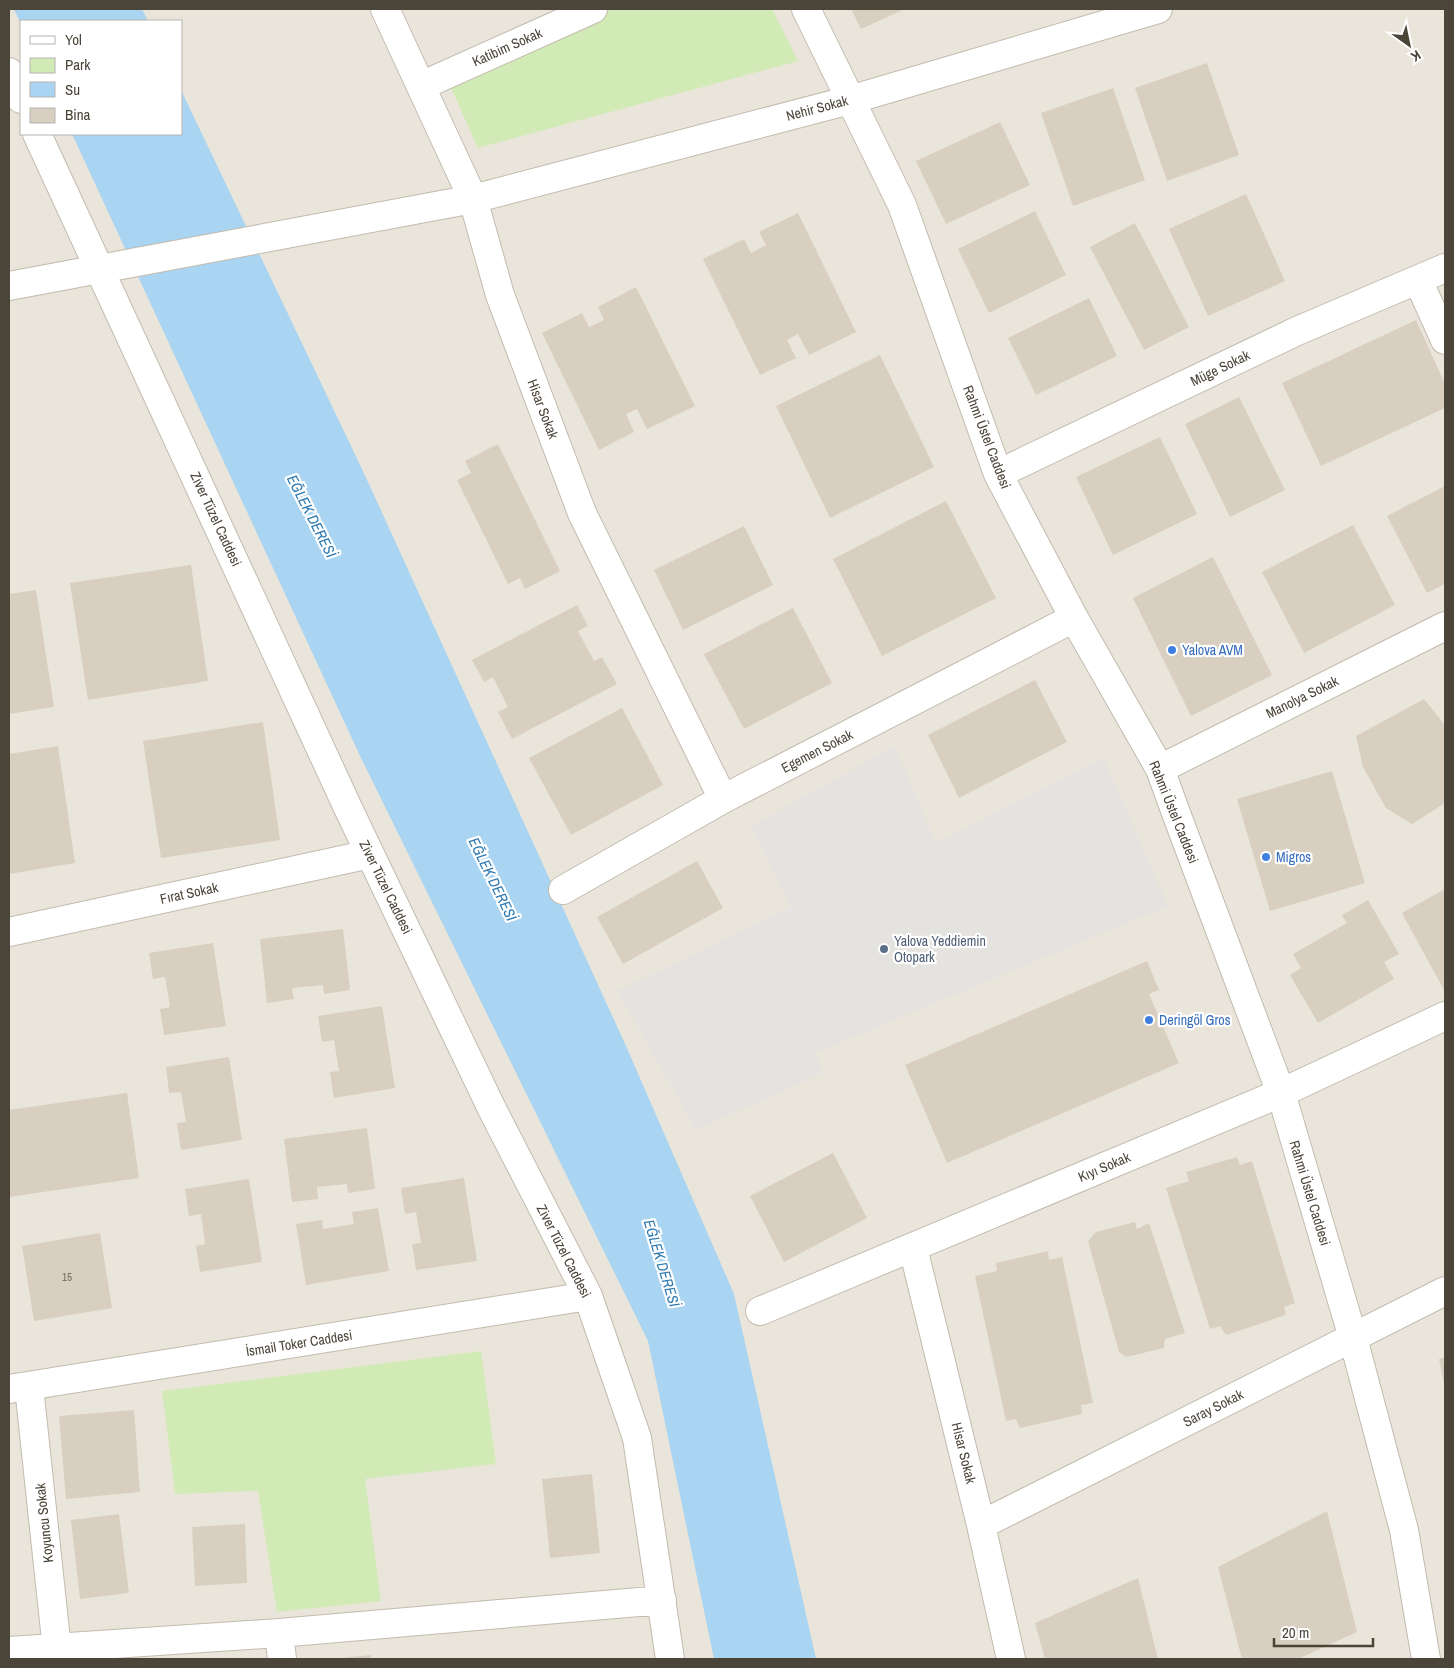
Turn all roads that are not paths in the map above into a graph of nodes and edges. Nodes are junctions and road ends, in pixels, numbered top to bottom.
1 (386, 9) edge
2 (593, 9) edge
3 (806, 9) edge
4 (1158, 9) edge
5 (9, 72) edge
6 (421, 86) junction
7 (20, 97) edge
8 (850, 100) junction
9 (38, 135) edge
10 (473, 199) junction
11 (110, 267) junction
12 (1445, 268) edge
13 (1418, 280) junction
14 (9, 286) edge
15 (1445, 340) edge
16 (998, 474) junction
17 (1074, 618) junction
18 (1445, 626) edge
19 (1160, 769) junction
20 (723, 799) junction
21 (370, 854) junction
22 (563, 890) dead end
23 (9, 932) edge
24 (1445, 1016) edge
25 (1281, 1093) junction
26 (913, 1248) junction
27 (1445, 1291) edge
28 (588, 1296) junction
29 (760, 1311) dead end
30 (1353, 1338) junction
31 (19, 1388) edge
32 (981, 1525) junction
33 (662, 1600) junction
34 (279, 1633) junction
35 (9, 1651) edge
36 (58, 1653) edge
37 (282, 1659) edge
38 (670, 1659) edge
39 (1011, 1659) edge
40 (1426, 1659) edge

1 - 6 street, Hisar Sokak
2 - 6 street, Katibim Sokak
3 - 8 street, Rahmi Üstel Caddesi
4 - 8 street, Nehir Sokak
5 - 7 street
6 - 10 street, Hisar Sokak
8 - 10 street, Nehir Sokak
8 - 16 street, Rahmi Üstel Caddesi
9 - 11 street, Ziver Tüzel Caddesi
10 - 11 street, Nehir Sokak
10 - 20 street, Hisar Sokak
11 - 14 street, Nehir Sokak
11 - 21 street, Ziver Tüzel Caddesi
12 - 13 street, Müge Sokak
13 - 15 street
13 - 16 street, Müge Sokak
16 - 17 street, Rahmi Üstel Caddesi
17 - 19 street, Rahmi Üstel Caddesi
17 - 20 street, Egemen Sokak
18 - 19 street, Manolya Sokak
19 - 25 street, Rahmi Üstel Caddesi
20 - 22 street, Egemen Sokak
21 - 23 street, Fırat Sokak
21 - 28 street, Ziver Tüzel Caddesi
24 - 25 street, Kıyı Sokak
25 - 26 street, Kıyı Sokak
25 - 30 street, Rahmi Üstel Caddesi
26 - 29 street, Kıyı Sokak
26 - 32 street, Hisar Sokak
27 - 30 street, Saray Sokak
28 - 31 street, İsmail Toker Caddesi
28 - 33 street, Ziver Tüzel Caddesi
30 - 32 street, Saray Sokak
30 - 40 street, Rahmi Üstel Caddesi
31 - 36 street, Koyuncu Sokak
32 - 39 street, Hisar Sokak
33 - 34 street
33 - 38 street, Ziver Tüzel Caddesi
34 - 36 street
34 - 37 street
35 - 36 street

